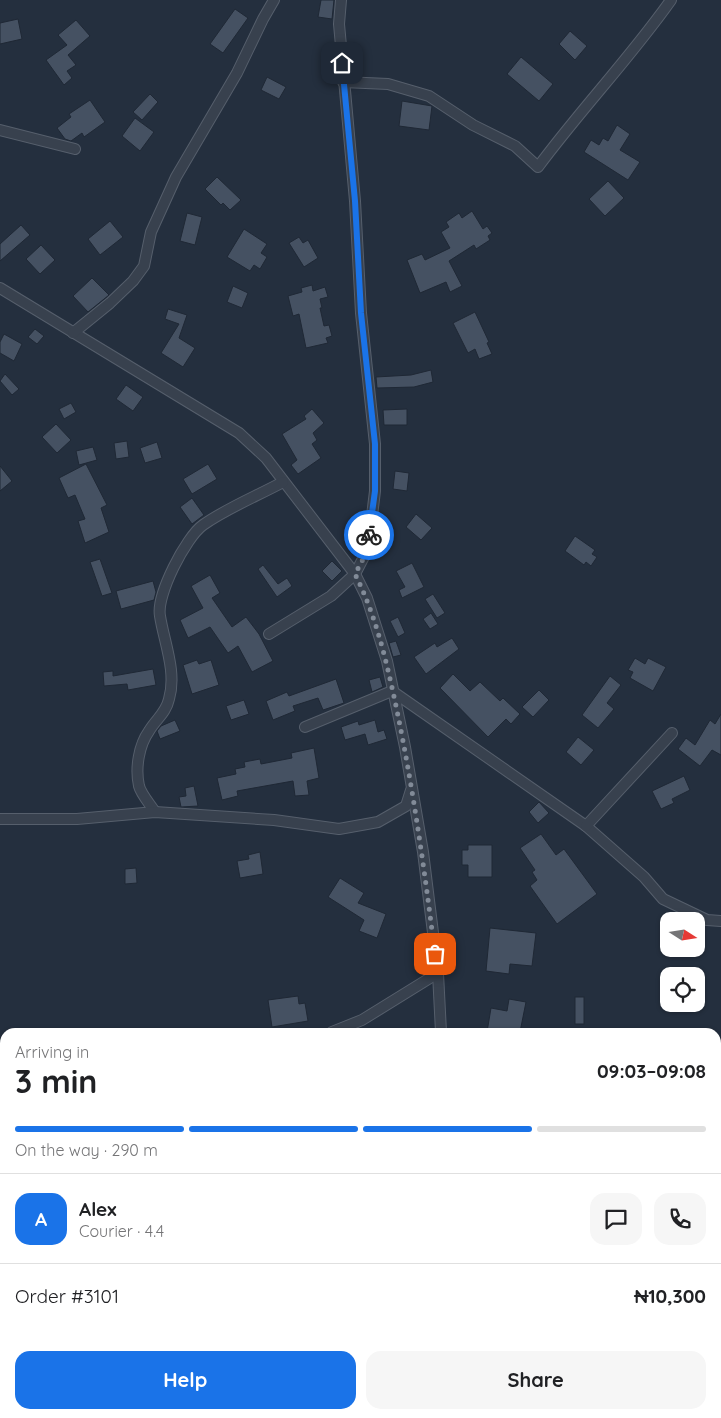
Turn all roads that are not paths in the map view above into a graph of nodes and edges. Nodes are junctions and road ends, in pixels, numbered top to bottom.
1 (274, 0) edge
2 (341, 0) edge
3 (671, 0) edge
4 (343, 82) junction
5 (0, 130) edge
6 (75, 149) dead end
7 (0, 288) edge
8 (73, 333) junction
9 (283, 482) junction
10 (355, 574) junction
11 (269, 634) dead end
12 (392, 691) junction
13 (305, 727) dead end
14 (672, 733) dead end
15 (411, 789) junction
16 (154, 812) junction
17 (0, 819) edge
18 (586, 826) junction
19 (721, 921) edge
20 (438, 973) junction
21 (342, 1028) edge
22 (441, 1028) edge

1 - 8 street
2 - 4 street
3 - 4 street
4 - 10 street
5 - 6 street
7 - 8 street
8 - 9 street
9 - 10 street
9 - 16 street
10 - 11 street
10 - 12 street
12 - 13 street
12 - 15 street
12 - 18 street
14 - 18 street
15 - 16 street
15 - 20 street
16 - 17 street
18 - 19 street
20 - 21 street
20 - 22 street

